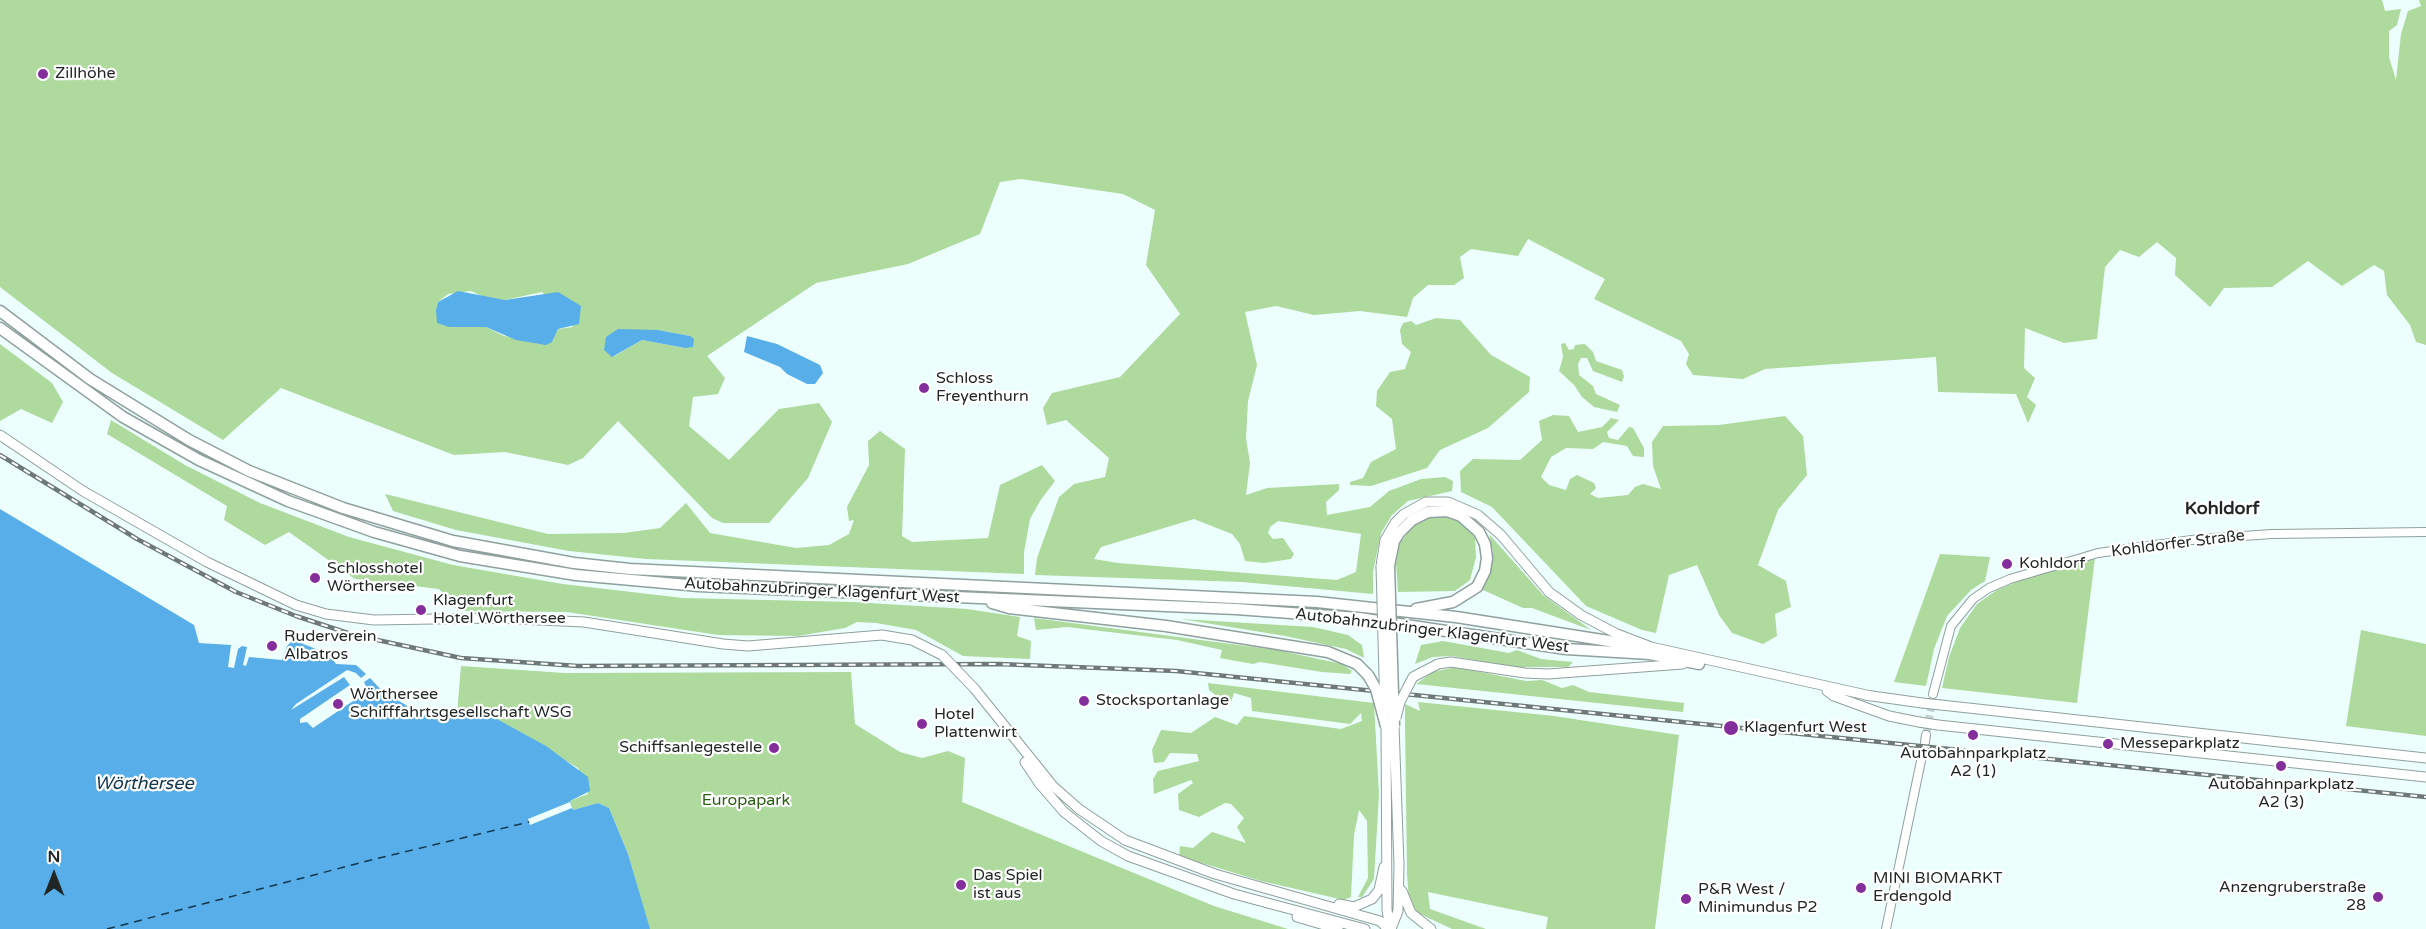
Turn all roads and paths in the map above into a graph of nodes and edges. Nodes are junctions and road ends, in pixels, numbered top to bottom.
1 (0, 311) edge
2 (0, 328) edge
3 (0, 435) edge
4 (2426, 532) edge
5 (1385, 566) junction
6 (1043, 607) junction
7 (1407, 610) junction
8 (1650, 648) junction
9 (1699, 664) junction
10 (1827, 691) junction
11 (1933, 694) tunnel mouth
12 (1870, 696) junction
13 (1390, 731) junction
14 (1010, 736) junction
15 (1922, 756) dead end
16 (2426, 758) edge
17 (2426, 777) edge
18 (1389, 844) junction
19 (1399, 865) junction
20 (1266, 890) junction
21 (1234, 894) junction
22 (1338, 929) edge
23 (1365, 929) edge
24 (1390, 929) edge
25 (1431, 929) edge
26 (1886, 929) edge

1 - 7 highway, Autobahnzubringer Klagenfurt West
2 - 6 highway, Autobahnzubringer Klagenfurt West
3 - 14 main road, bridge
4 - 11 street, Kohldorfer Straße
5 - 7 highway
5 - 8 main road
5 - 13 highway, bridge
6 - 9 highway, Autobahnzubringer Klagenfurt West
6 - 13 highway, bridge
7 - 8 highway, Autobahnzubringer Klagenfurt West
8 - 12 main road
9 - 10 main road
9 - 13 main road, bridge
10 - 12 main road
10 - 17 main road, bridge
12 - 16 main road, bridge
13 - 18 main road
13 - 19 main road
14 - 20 main road
14 - 21 main road
15 - 26 street
18 - 20 main road
18 - 24 main road
19 - 24 main road
19 - 25 main road
20 - 24 main road
21 - 22 main road
21 - 23 main road

